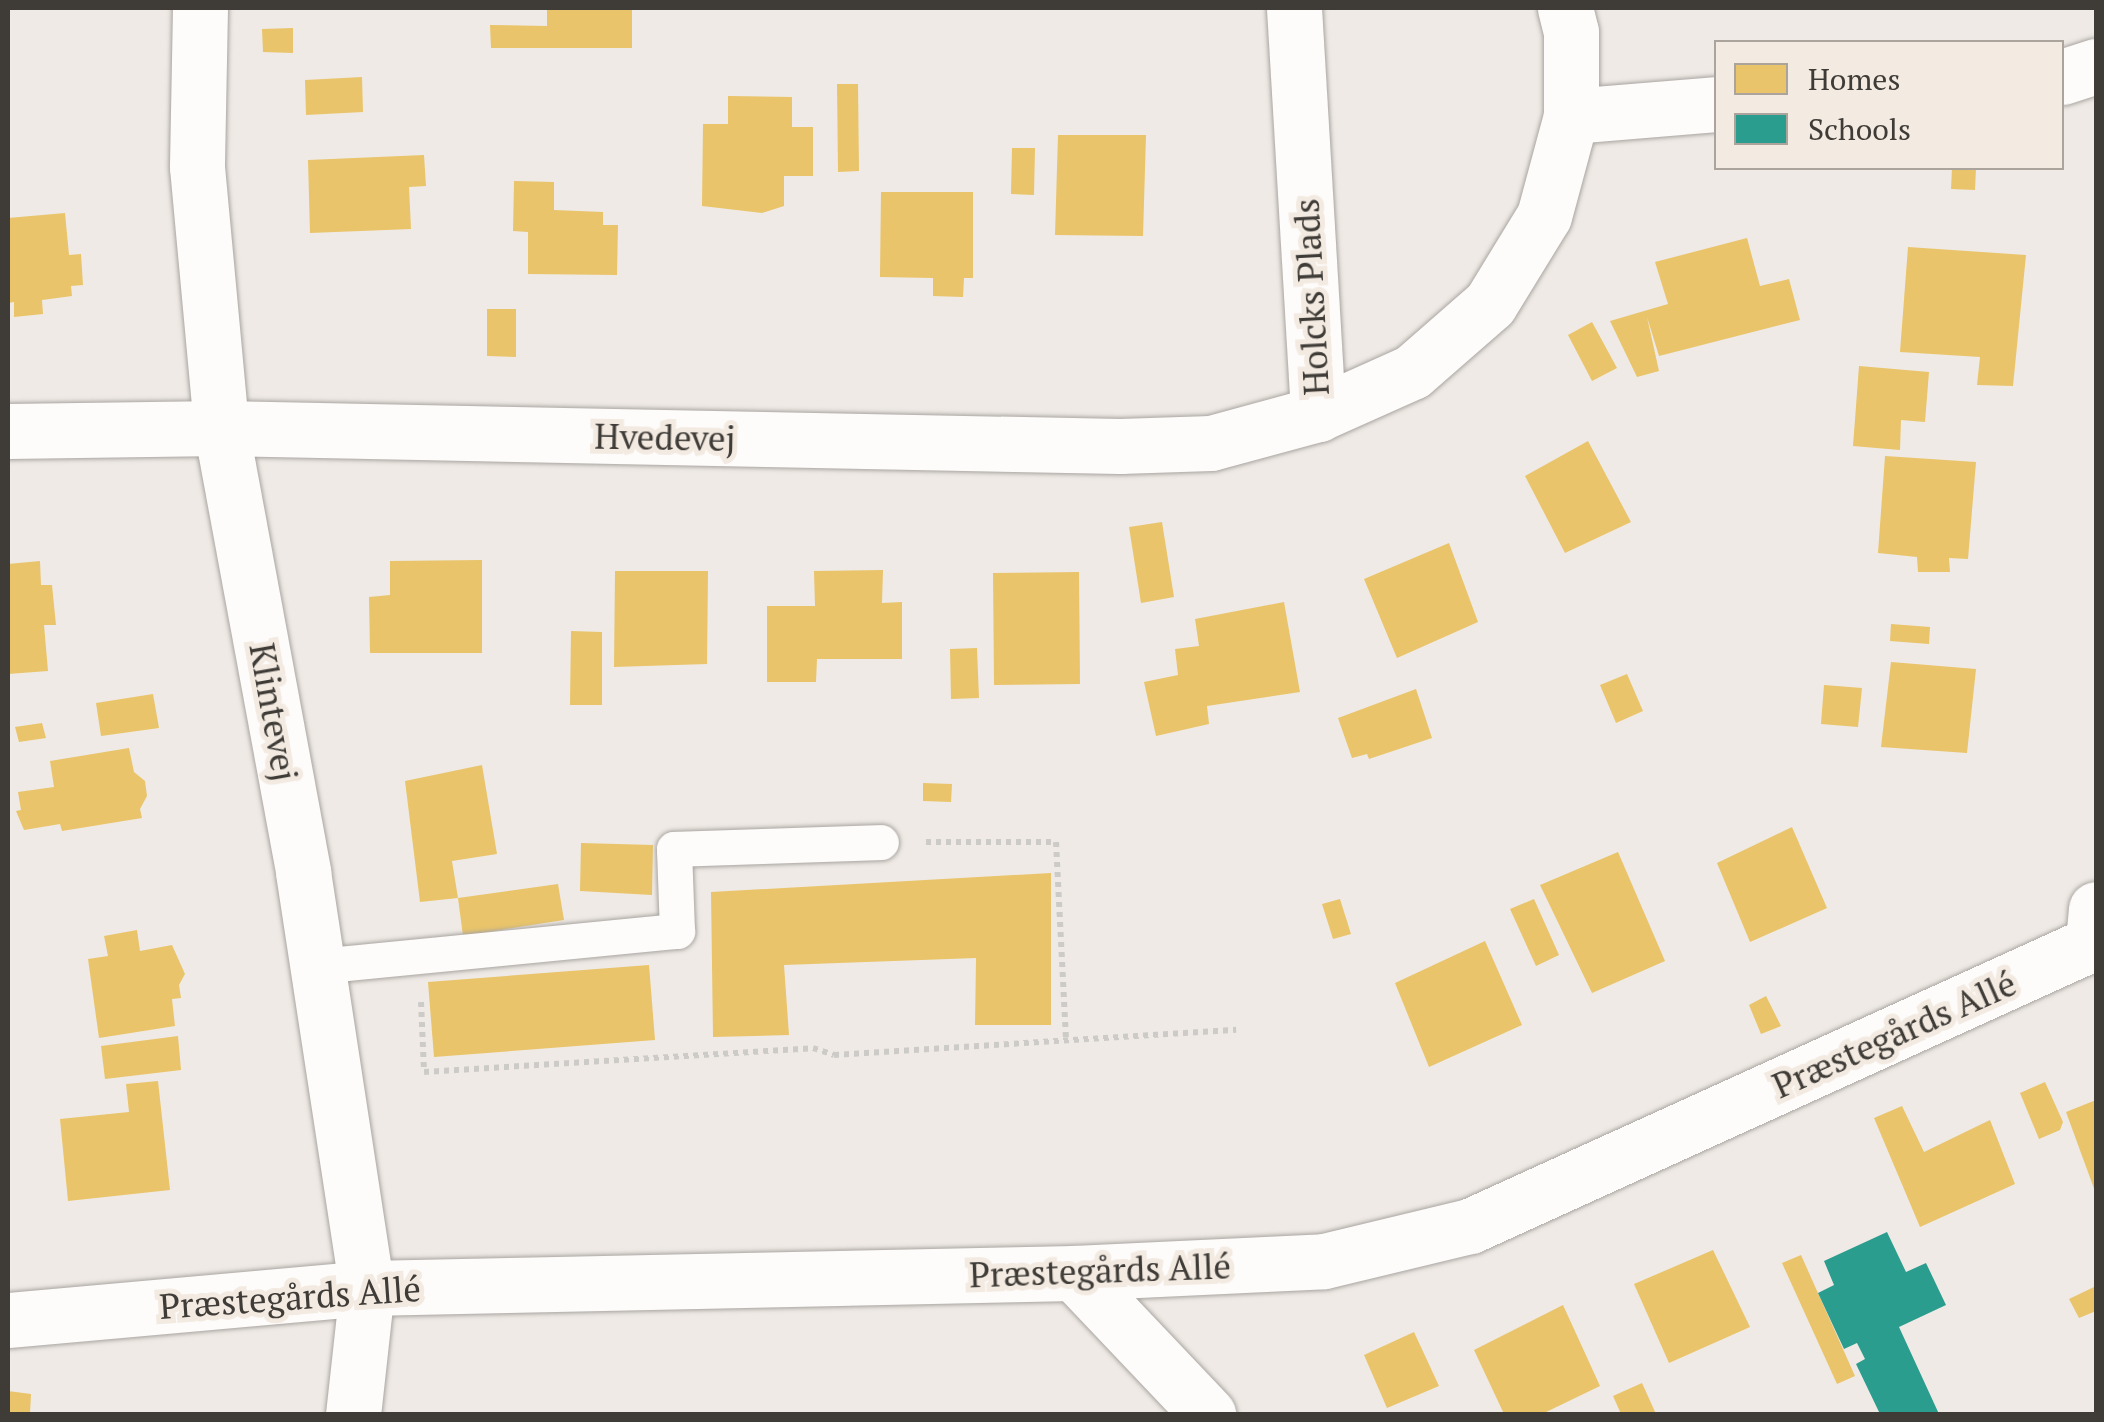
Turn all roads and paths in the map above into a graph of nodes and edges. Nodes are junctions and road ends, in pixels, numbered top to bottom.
1 (200, 8) edge
2 (1294, 8) edge
3 (1565, 8) edge
4 (2096, 66) edge
5 (2064, 76) edge
6 (1714, 104) edge
7 (1571, 116) junction
8 (1318, 414) junction
9 (221, 428) junction
10 (8, 430) edge
11 (882, 842) joint
12 (2096, 909) edge
13 (419, 956) junction
14 (318, 966) junction
15 (1236, 1030) dead end
16 (1066, 1041) junction
17 (1074, 1273) junction
18 (367, 1288) junction
19 (8, 1320) edge
20 (353, 1414) edge
21 (1208, 1414) edge

1 - 9 street, Klintevej
2 - 8 street, Holcks Plads
3 - 7 street, Holcks Plads
4 - 5 street
6 - 7 street
7 - 8 street, Holcks Plads
8 - 9 street, Hvedevej
9 - 10 street, Hvedevej
9 - 14 street, Klintevej
11 - 13 lane
11 - 16 path
12 - 17 street, Præstegårds Allé
13 - 14 lane
13 - 16 path
14 - 18 street, Klintevej
15 - 16 path
17 - 18 street, Præstegårds Allé
17 - 21 street
18 - 19 street, Præstegårds Allé
18 - 20 street, Klintevej

